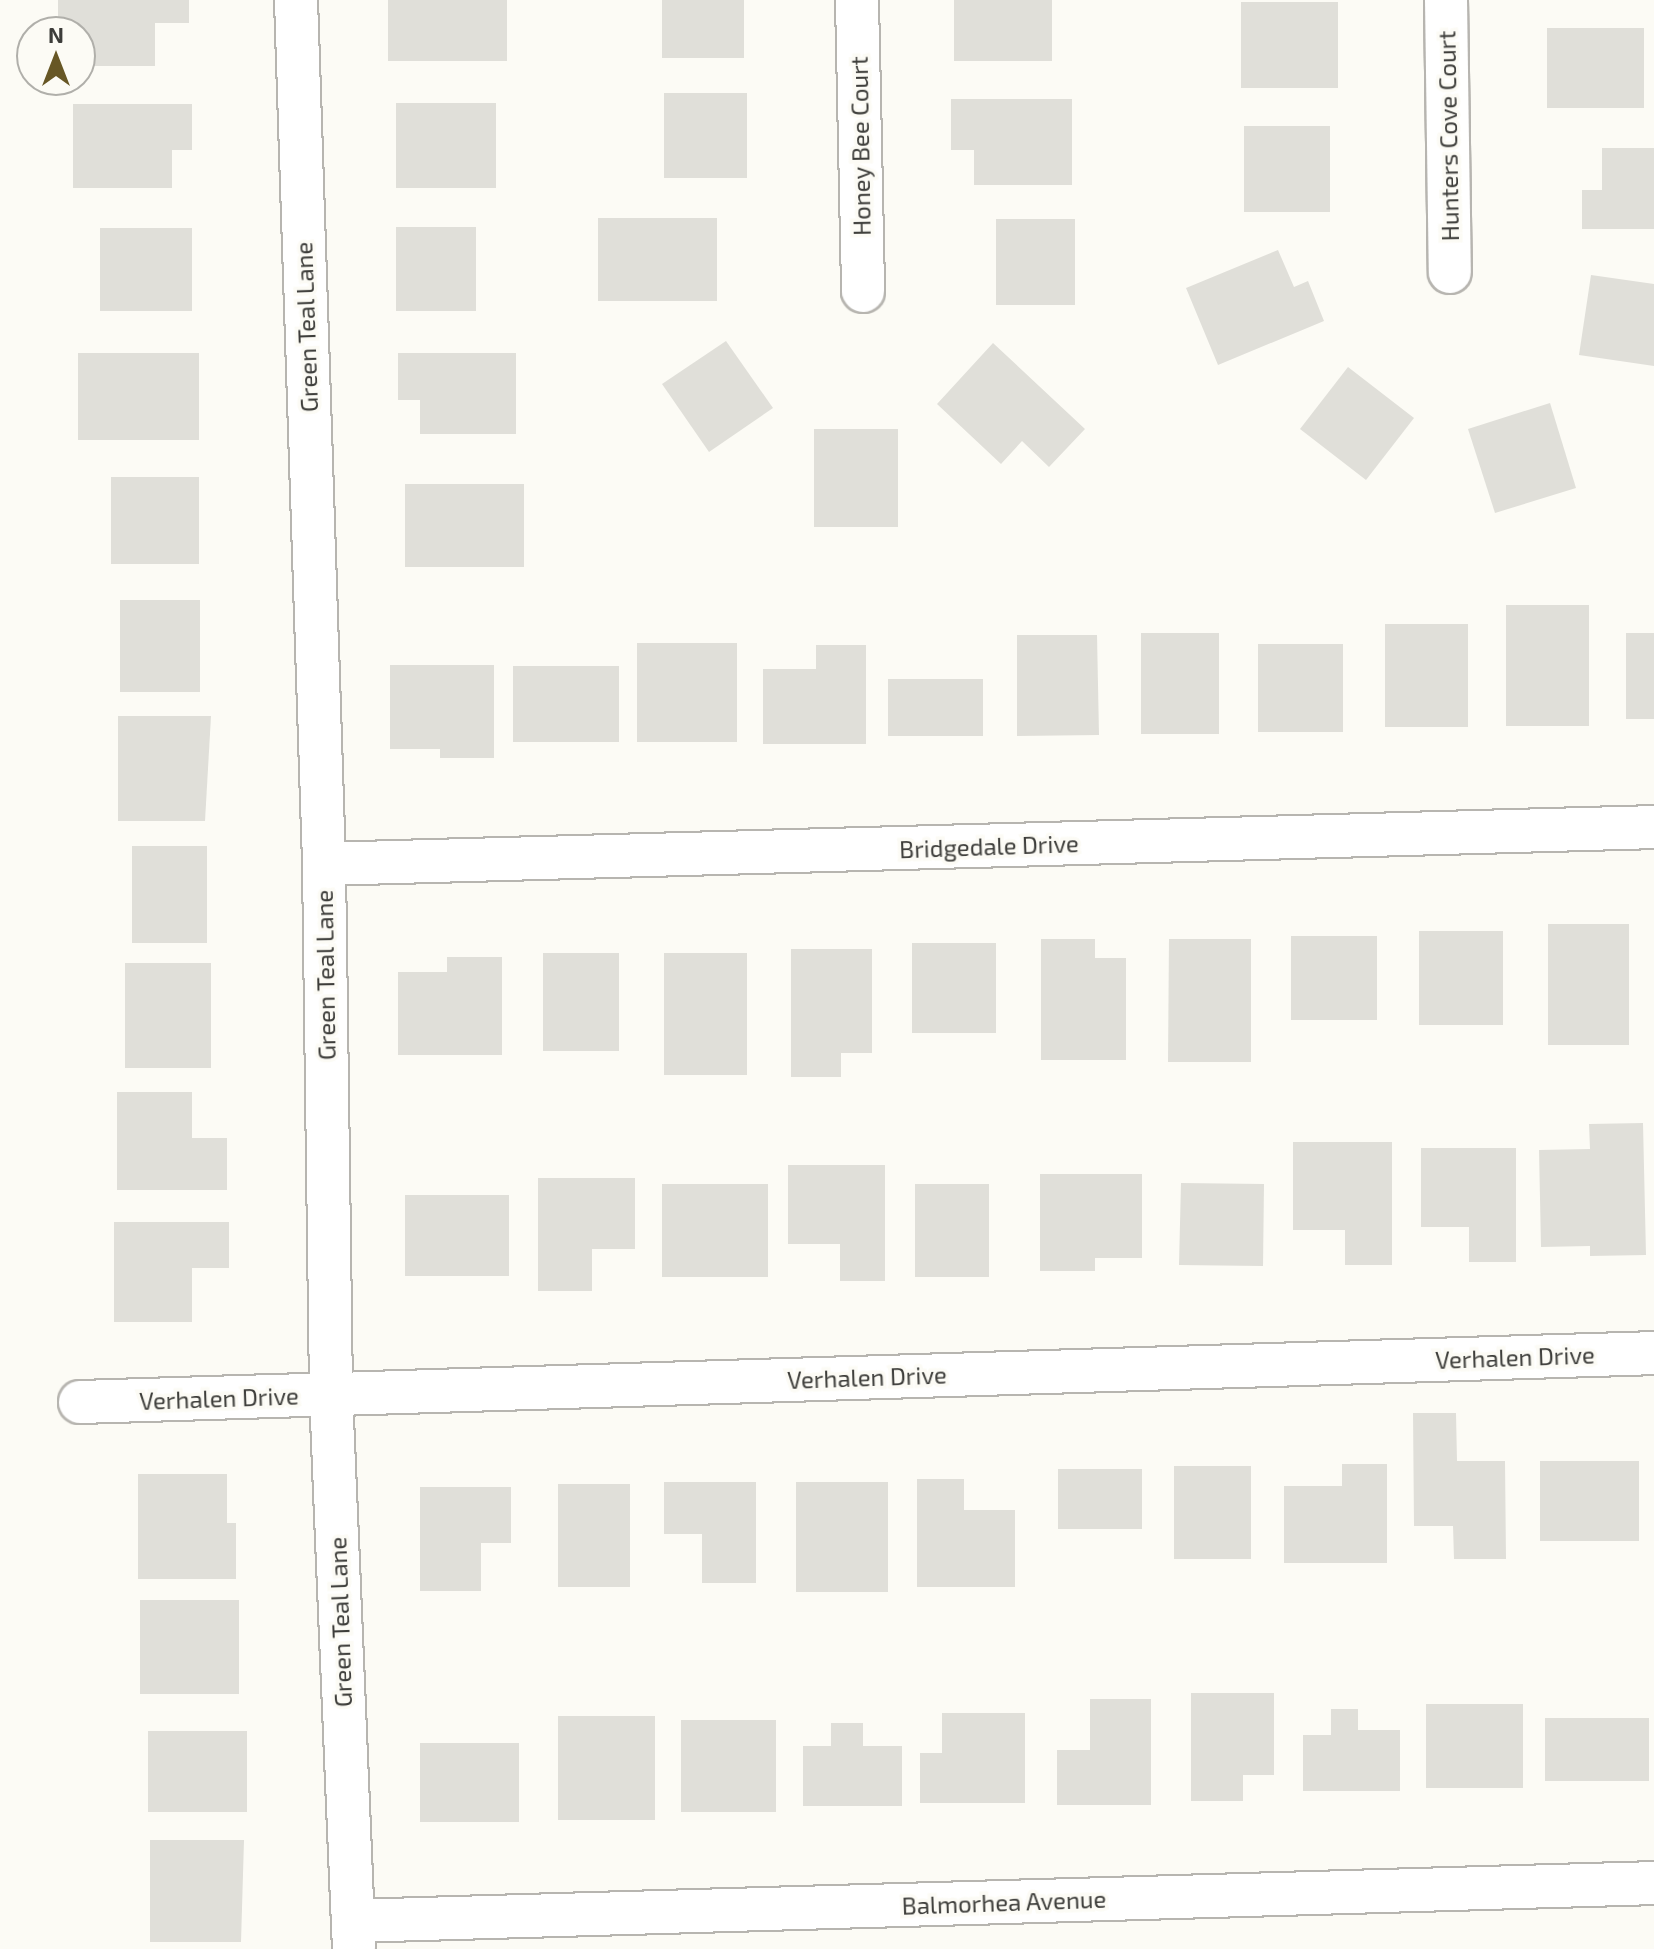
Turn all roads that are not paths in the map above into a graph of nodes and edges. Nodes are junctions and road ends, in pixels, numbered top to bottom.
1 (296, 0) edge
2 (857, 0) edge
3 (1446, 0) edge
4 (1450, 272) dead end
5 (863, 291) dead end
6 (1654, 827) edge
7 (324, 864) junction
8 (1654, 1353) edge
9 (331, 1394) junction
10 (80, 1402) dead end
11 (1654, 1883) edge
12 (353, 1935) edge

1 - 7 street, Green Teal Lane
2 - 5 street, Honey Bee Court
3 - 4 street, Hunters Cove Court
6 - 7 street, Bridgedale Drive
7 - 9 street, Green Teal Lane
8 - 9 street, Verhalen Drive
9 - 10 street, Verhalen Drive
9 - 12 street, Green Teal Lane
11 - 12 street, Balmorhea Avenue

